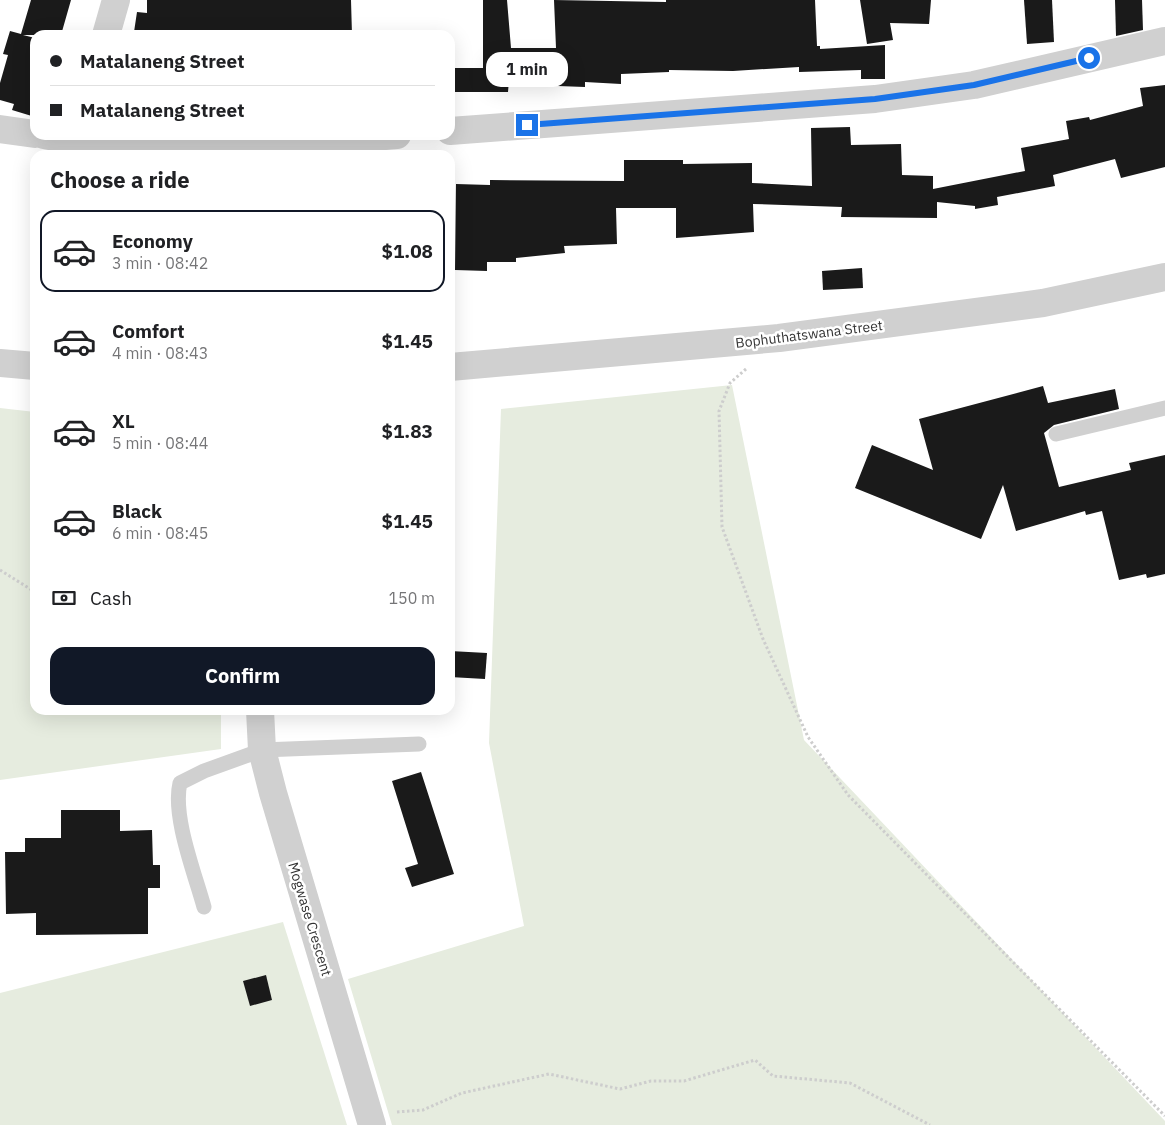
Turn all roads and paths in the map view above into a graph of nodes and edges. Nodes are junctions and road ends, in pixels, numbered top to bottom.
1 (116, 0) edge
2 (107, 30) edge
3 (1165, 40) edge
4 (0, 128) edge
5 (455, 131) edge
6 (30, 133) edge
7 (85, 140) edge
8 (335, 140) edge
9 (114, 150) edge
10 (177, 150) edge
11 (1165, 277) edge
12 (779, 338) junction
13 (0, 363) edge
14 (30, 366) edge
15 (455, 367) edge
16 (1165, 408) edge
17 (1056, 434) dead end
18 (0, 570) edge
19 (30, 589) edge
20 (260, 715) edge
21 (419, 744) dead end
22 (262, 750) junction
23 (204, 907) dead end
24 (1165, 1116) edge
25 (370, 1119) edge
26 (930, 1125) edge

1 - 2 street
3 - 5 street
4 - 6 street
7 - 9 street
8 - 10 street
11 - 12 street, Bophuthatswana Street
12 - 15 street, Bophuthatswana Street
12 - 24 path
13 - 14 street
16 - 17 lane
18 - 19 path
20 - 22 street, Mogwase Crescent
21 - 22 lane
22 - 23 lane
22 - 25 street, Mogwase Crescent
25 - 26 path

